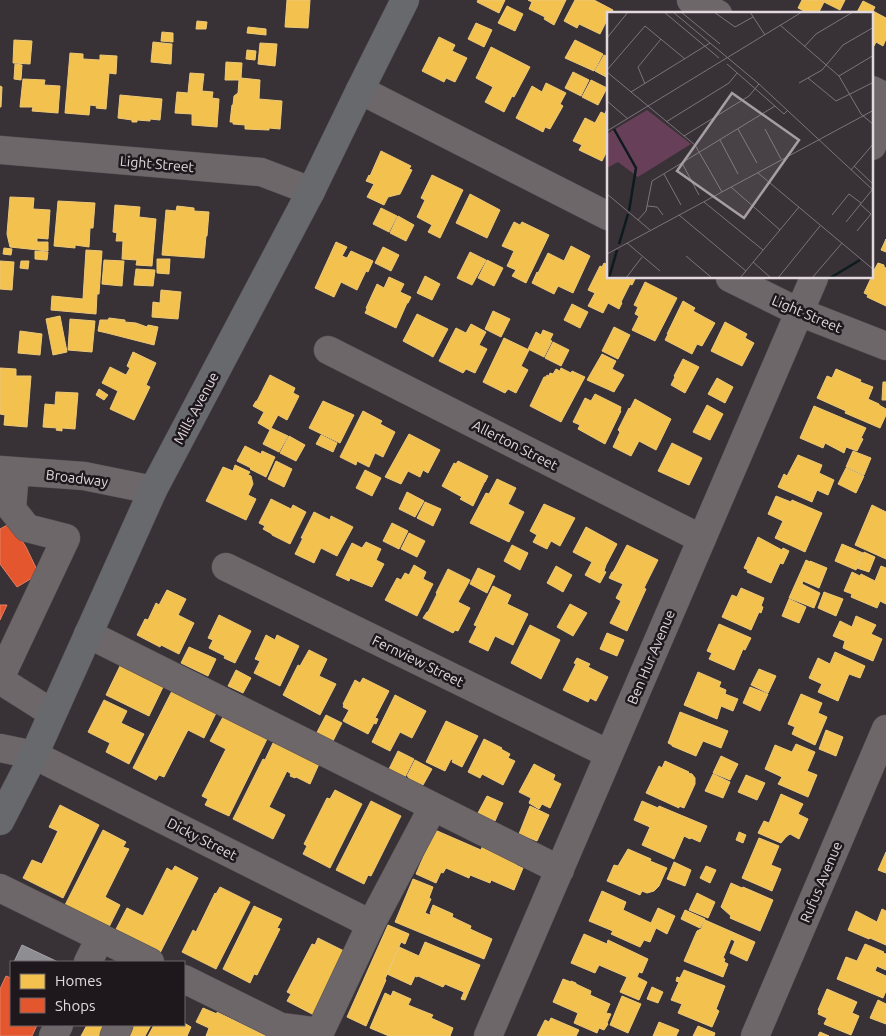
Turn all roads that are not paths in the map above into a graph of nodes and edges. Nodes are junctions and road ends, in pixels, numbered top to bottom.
1 (405, 0) edge
2 (691, 0) edge
3 (714, 12) edge
4 (360, 90) junction
5 (874, 91) edge
6 (886, 97) edge
7 (886, 115) edge
8 (874, 142) edge
9 (0, 150) edge
10 (311, 190) junction
11 (607, 215) edge
12 (732, 279) edge
13 (814, 279) edge
14 (799, 312) junction
15 (886, 346) edge
16 (328, 350) dead end
17 (8, 471) edge
18 (153, 490) junction
19 (702, 539) junction
20 (226, 567) dead end
21 (88, 634) junction
22 (0, 679) edge
23 (52, 713) junction
24 (886, 729) edge
25 (0, 748) edge
26 (610, 754) junction
27 (34, 755) junction
28 (433, 807) junction
29 (0, 822) edge
30 (560, 870) junction
31 (0, 888) edge
32 (371, 924) junction
33 (100, 938) junction
34 (88, 961) edge
35 (145, 961) edge
36 (185, 980) edge
37 (319, 1034) edge
38 (488, 1036) edge
39 (755, 1036) edge

1 - 4 main road, Mills Avenue
2 - 3 street
4 - 10 main road, Mills Avenue
4 - 11 street
5 - 6 street
7 - 8 street
9 - 10 street, Light Street
10 - 18 main road, Mills Avenue
12 - 14 street, Light Street
13 - 14 street, Ben Hur Avenue
14 - 15 street, Light Street
14 - 19 street, Ben Hur Avenue
16 - 19 street, Allerton Street
17 - 18 street, Broadway
17 - 22 street
18 - 21 main road, Mills Avenue
19 - 26 street, Ben Hur Avenue
20 - 26 street, Fernview Street
21 - 23 main road, Mills Avenue
21 - 28 street
22 - 23 street
23 - 27 main road, Mills Avenue
24 - 39 street, Rufus Avenue
25 - 27 street, Dicky Street
26 - 30 street, Ben Hur Avenue
27 - 29 main road, Mills Avenue
27 - 32 street, Dicky Street
28 - 30 street
28 - 32 street
30 - 38 street, Ben Hur Avenue
31 - 33 street
32 - 37 street
33 - 34 street
33 - 35 street
36 - 37 street

